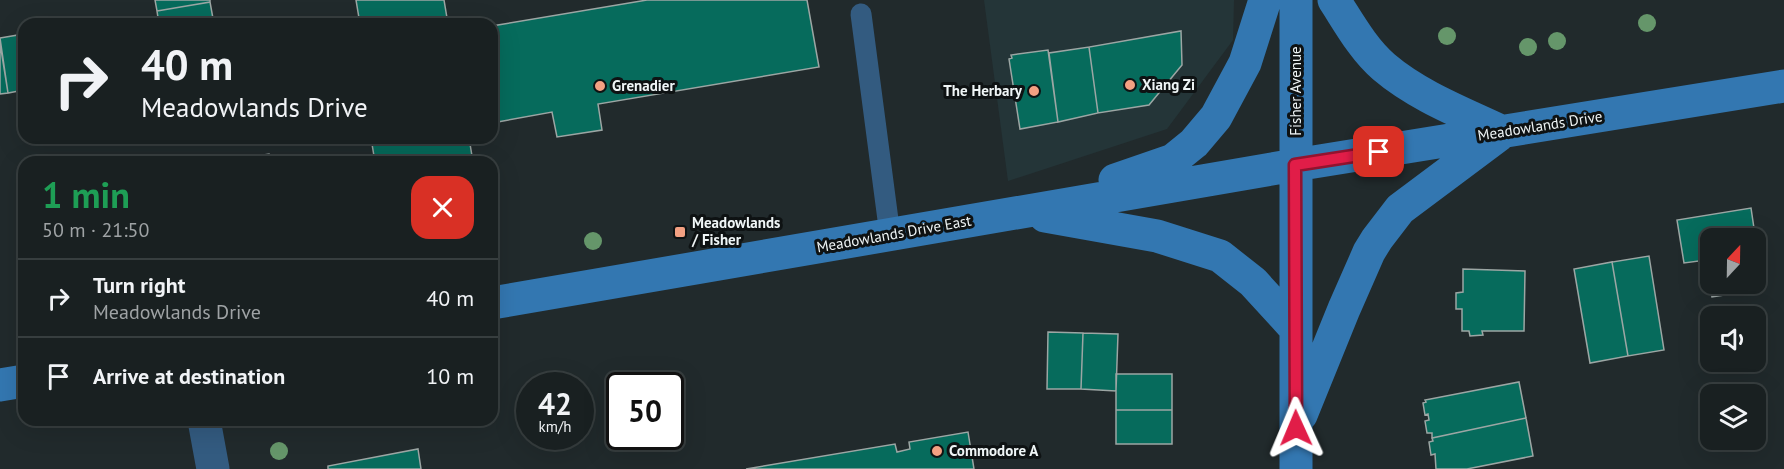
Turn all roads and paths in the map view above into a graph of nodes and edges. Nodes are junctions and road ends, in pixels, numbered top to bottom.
1 (1265, 0) edge
2 (1296, 0) edge
3 (1334, 0) edge
4 (861, 14) dead end
5 (1784, 86) edge
6 (1503, 132) junction
7 (1295, 165) junction
8 (1023, 212) junction
9 (890, 235) junction
10 (498, 302) edge
11 (1295, 328) junction
12 (18, 382) edge
13 (0, 385) edge
14 (205, 426) edge
15 (1296, 428) junction
16 (213, 469) edge
17 (1296, 469) edge

1 - 8 main road
2 - 7 main road, Fisher Avenue
3 - 6 main road
4 - 9 lane
5 - 6 main road, Meadowlands Drive
6 - 7 main road, Meadowlands Drive
6 - 15 main road
7 - 8 main road, Meadowlands Drive East
7 - 11 main road, Fisher Avenue
8 - 9 main road, Meadowlands Drive East
8 - 11 main road
9 - 10 main road, Meadowlands Drive East
11 - 15 main road, Fisher Avenue
12 - 13 main road
14 - 16 street
15 - 17 main road, Fisher Avenue

